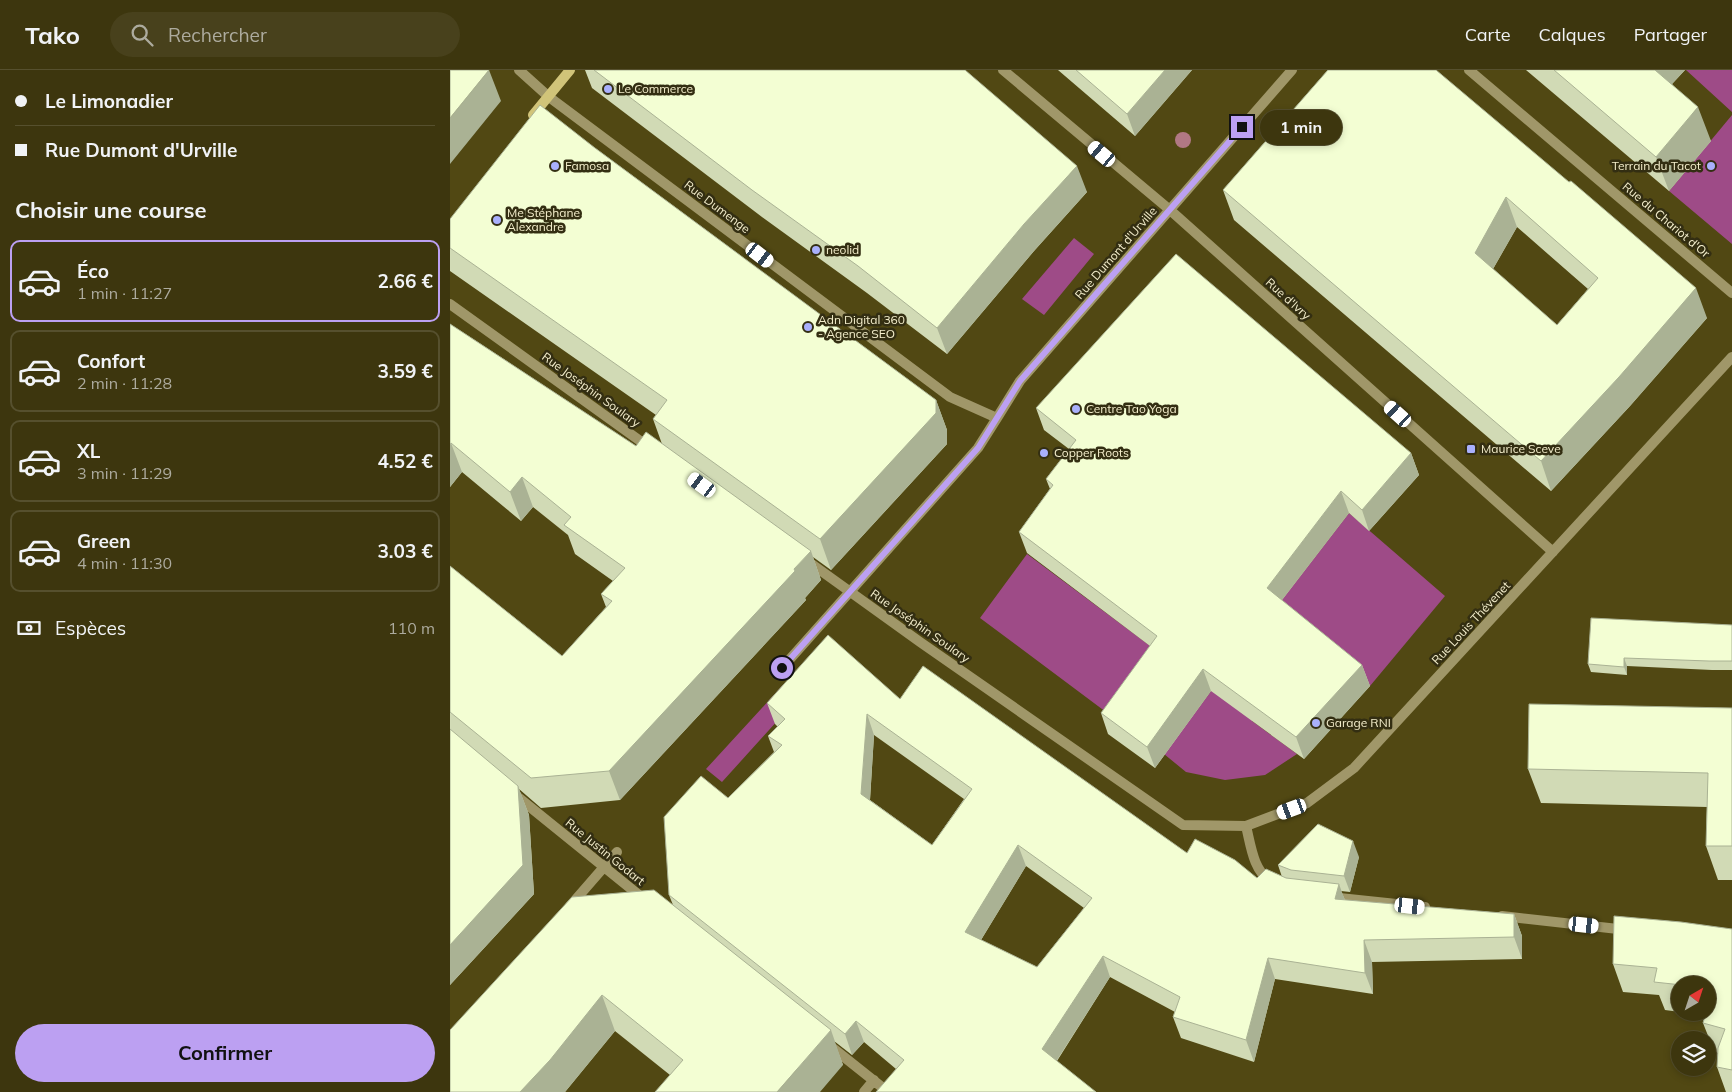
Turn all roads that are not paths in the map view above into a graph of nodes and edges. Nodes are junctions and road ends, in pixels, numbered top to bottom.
1 (519, 70) edge
2 (570, 70) edge
3 (1003, 70) edge
4 (1292, 70) edge
5 (1468, 70) edge
6 (549, 96) junction
7 (524, 126) edge
8 (1170, 210) junction
9 (1732, 292) edge
10 (450, 304) edge
11 (1732, 357) edge
12 (997, 418) junction
13 (659, 454) edge
14 (1553, 552) junction
15 (796, 553) edge
16 (850, 592) junction
17 (782, 668) dead end
18 (503, 785) edge
19 (1183, 825) joint
20 (1246, 826) junction
21 (617, 852) dead end
22 (604, 867) junction
23 (1277, 887) edge
24 (1324, 896) edge
25 (652, 906) edge
26 (1433, 908) edge
27 (1492, 915) edge
28 (560, 916) edge
29 (1641, 931) edge
30 (820, 1038) edge
31 (874, 1080) junction
32 (864, 1092) edge
33 (888, 1092) edge

1 - 6 street, Rue Dumenge
2 - 6 street
3 - 8 street, Rue d'Ivry
4 - 8 street, Rue Dumont d'Urville
5 - 9 street, Rue du Chariot d'Or
6 - 7 street
6 - 12 street, Rue Dumenge
8 - 12 street, Rue Dumont d'Urville
8 - 14 street, Rue d'Ivry
10 - 13 street, Rue Joséphin Soulary
11 - 14 street, Rue Louis Thévenet
12 - 16 street, Rue Dumont d'Urville
14 - 20 street, Rue Louis Thévenet
15 - 16 street, Rue Joséphin Soulary
16 - 17 street, Rue Dumont d'Urville
16 - 19 street, Rue Joséphin Soulary
18 - 22 street, Rue Justin Godart
19 - 20 street, Rue Louis Thévenet
20 - 23 street
21 - 22 street
22 - 25 street, Rue Justin Godart
22 - 28 street
24 - 26 street
27 - 29 street
30 - 31 street
31 - 32 street
31 - 33 street

